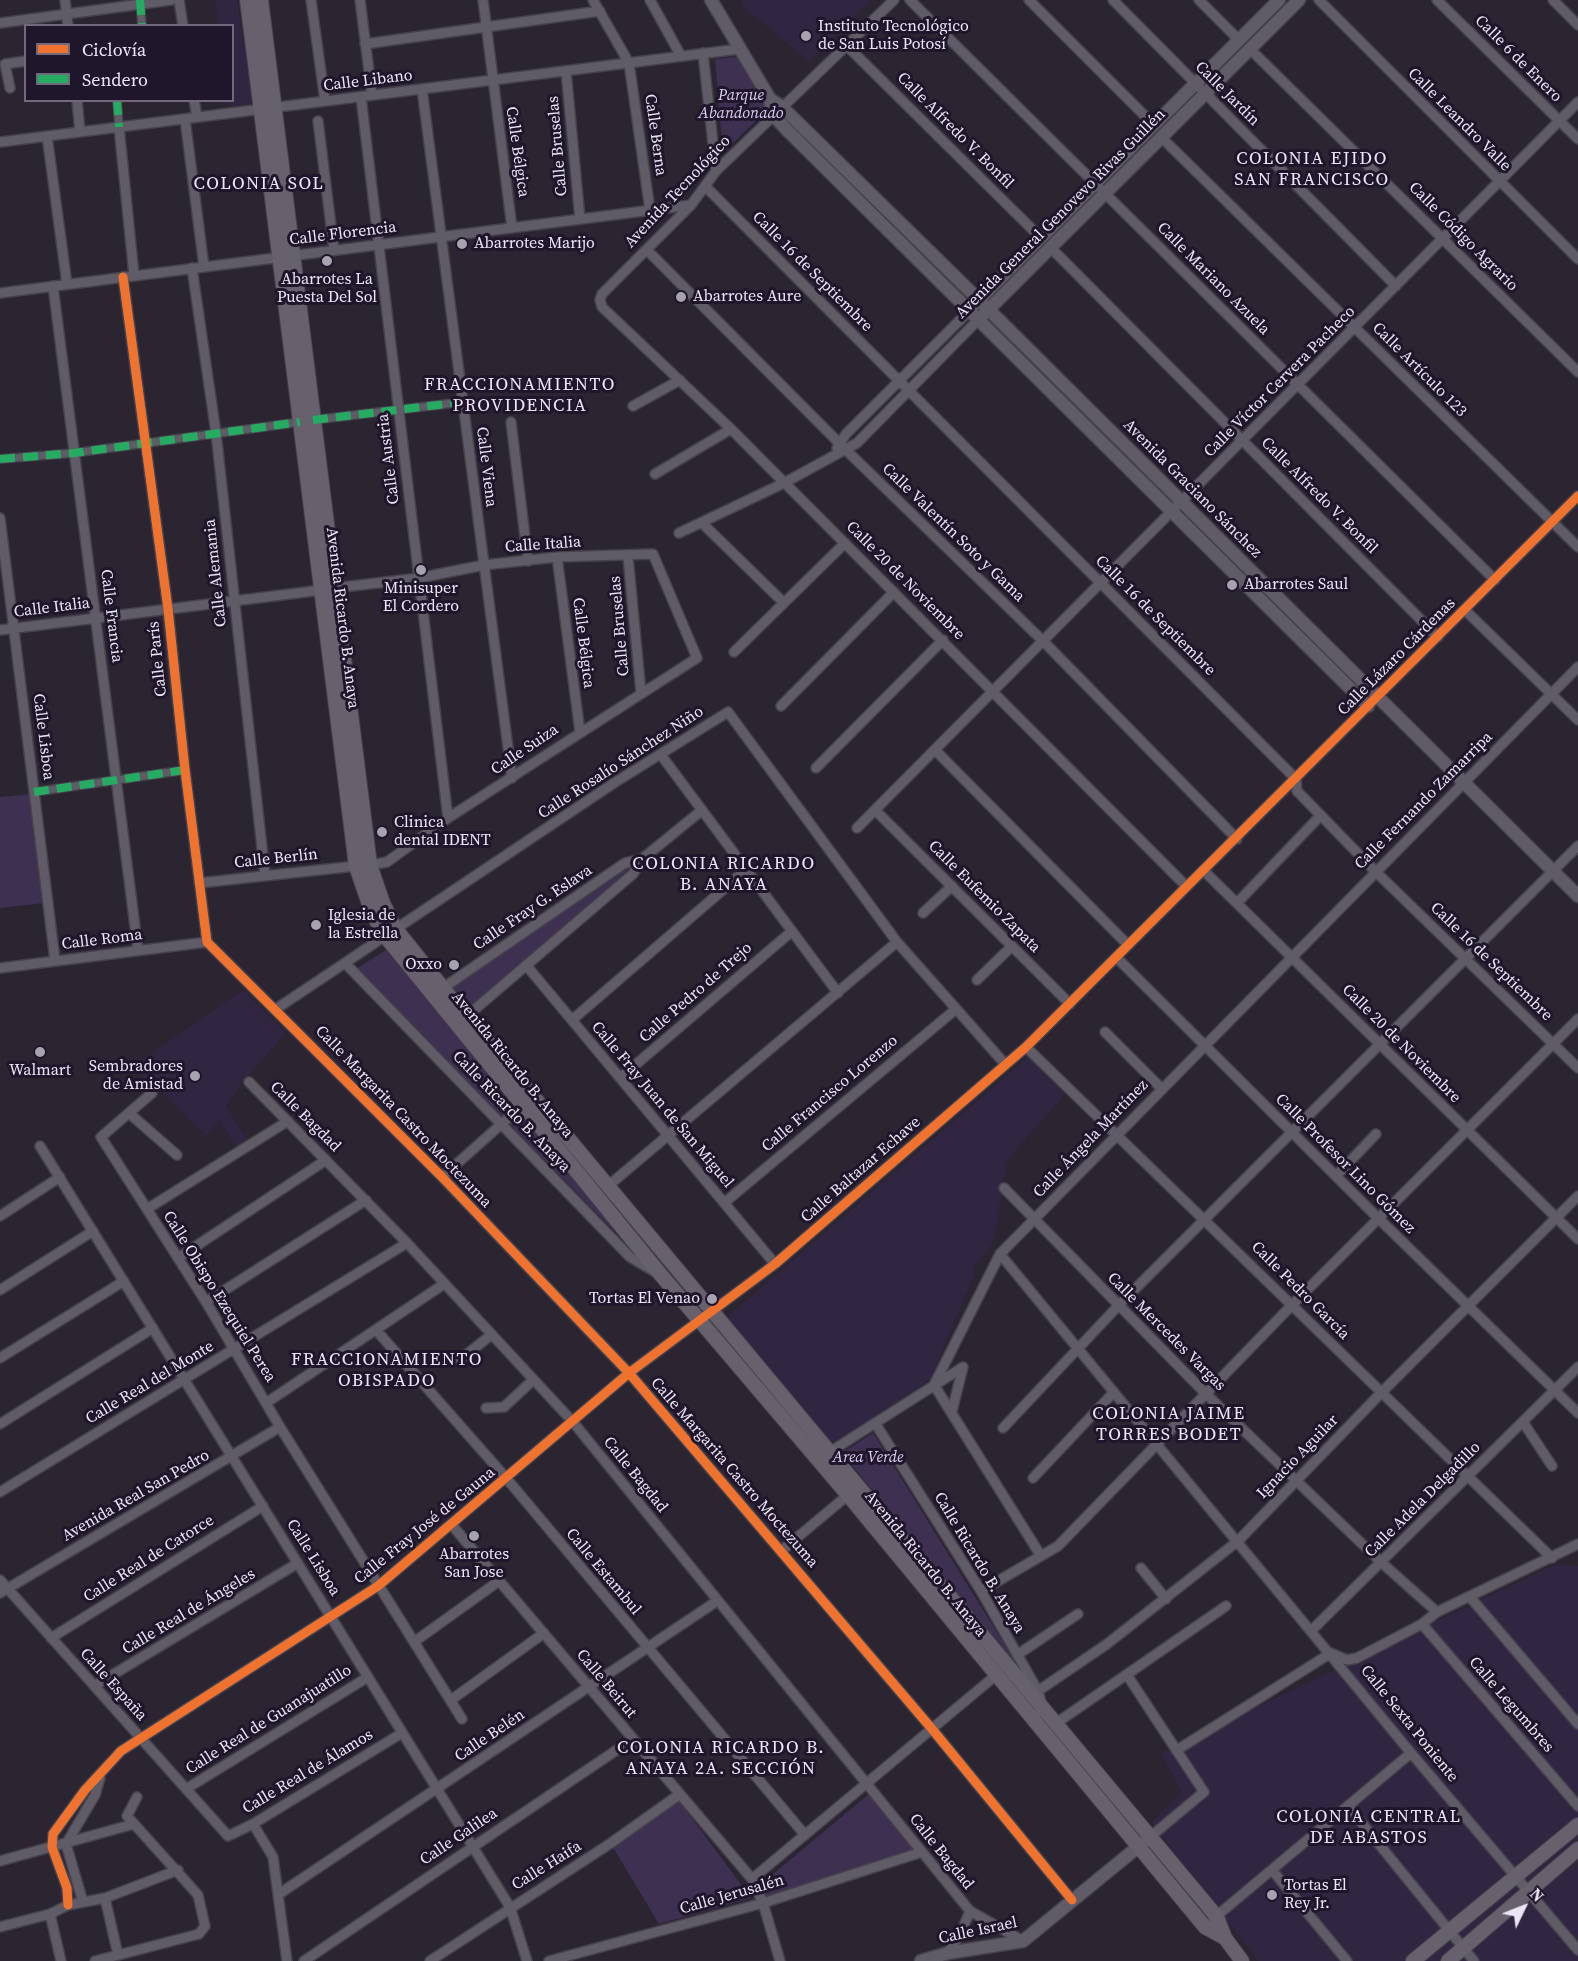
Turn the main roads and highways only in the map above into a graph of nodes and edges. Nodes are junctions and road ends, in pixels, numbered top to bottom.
1 (247, 0) edge
2 (261, 0) edge
3 (268, 108) junction
4 (390, 932) junction
5 (529, 1100) junction
6 (705, 1315) junction
7 (824, 1456) junction
8 (1578, 1825) edge
9 (1578, 1849) edge
10 (1225, 1938) junction
11 (1242, 1961) edge
12 (1413, 1961) edge
13 (1448, 1961) edge

1 - 3 main road, Avenida Ricardo B. Anaya
2 - 3 main road, Avenida Ricardo B. Anaya
3 - 4 main road, Avenida Ricardo B. Anaya
4 - 5 main road, Avenida Ricardo B. Anaya
4 - 5 main road, Avenida Ricardo B. Anaya
5 - 6 main road, Avenida Ricardo B. Anaya
5 - 6 main road, Avenida Ricardo B. Anaya
6 - 7 main road, Avenida Ricardo B. Anaya
7 - 10 main road, Avenida Ricardo B. Anaya
7 - 10 main road, Avenida Ricardo B. Anaya
8 - 12 main road
9 - 13 main road
10 - 11 main road, Avenida Ricardo B. Anaya

